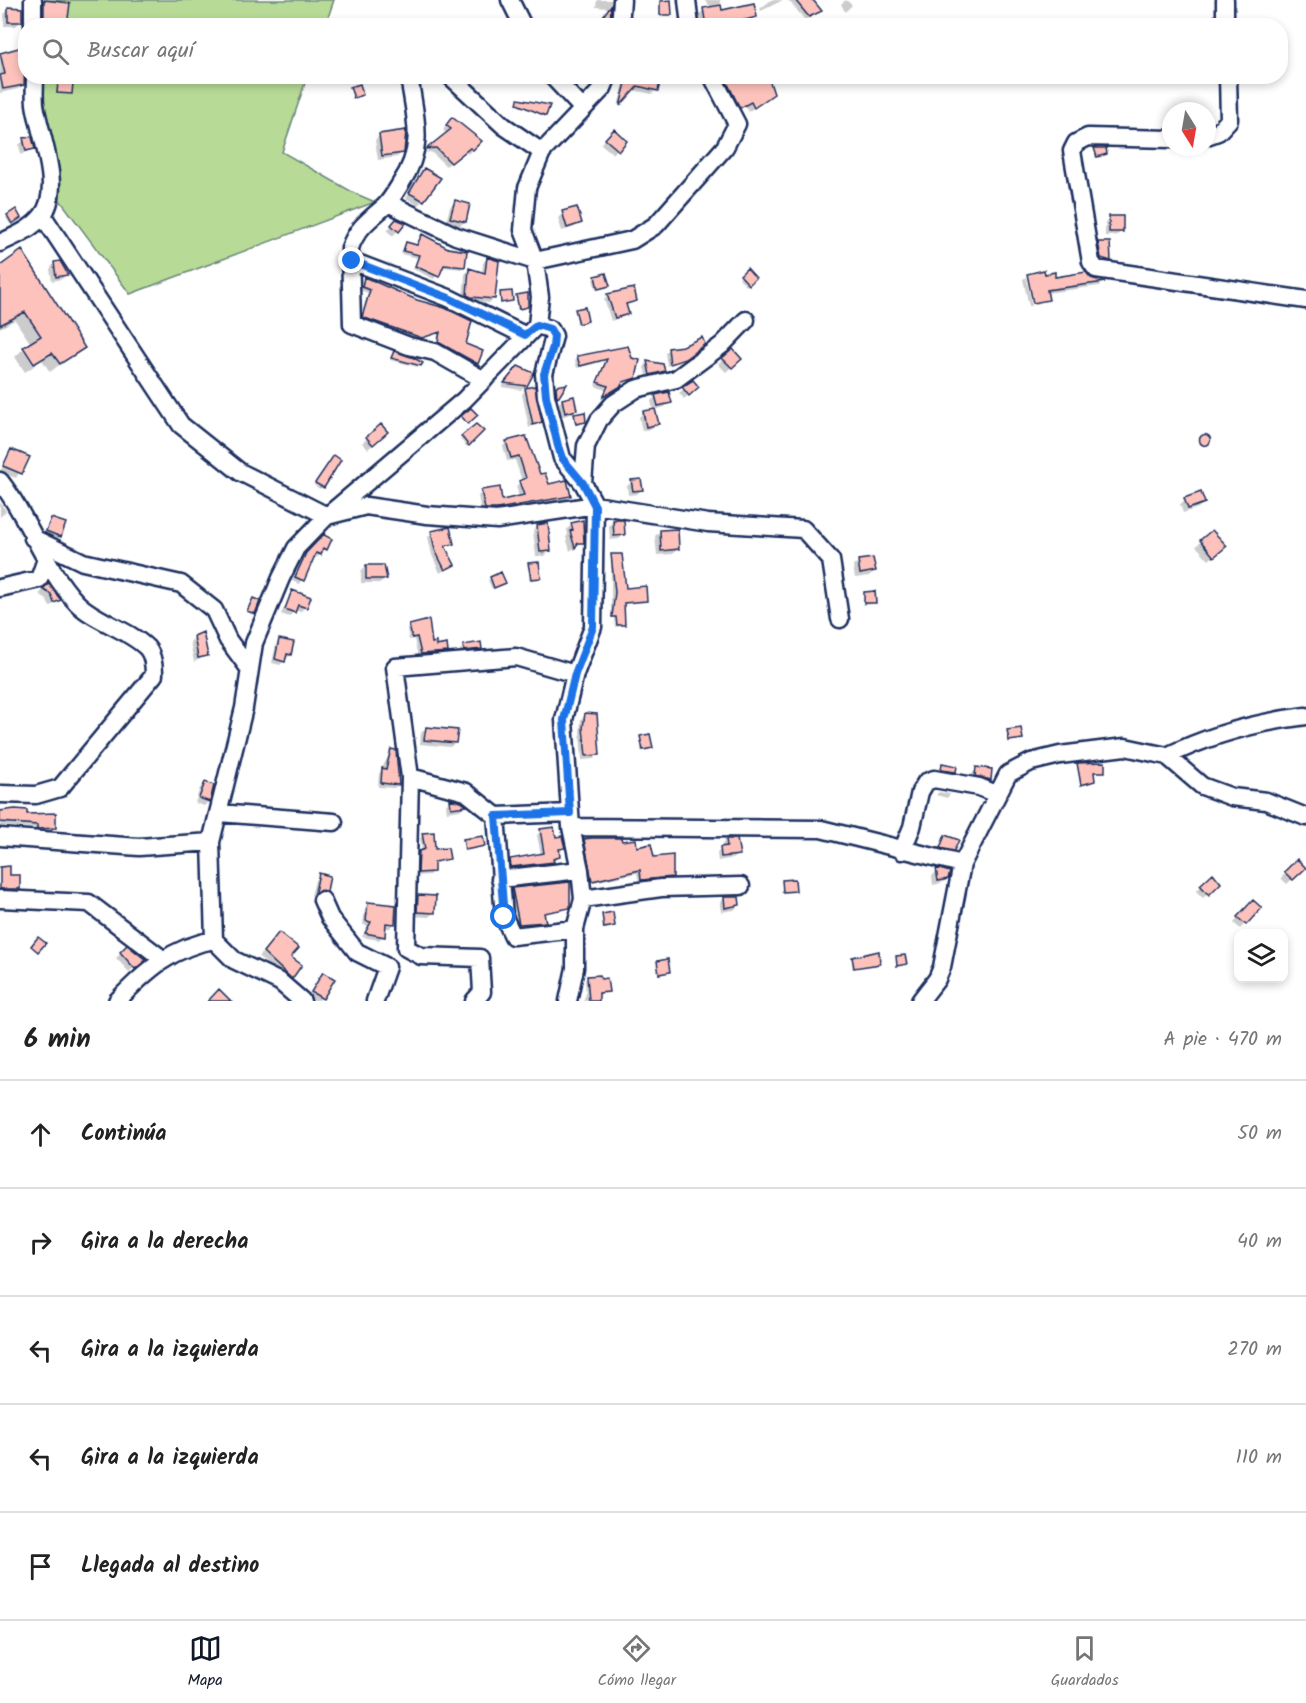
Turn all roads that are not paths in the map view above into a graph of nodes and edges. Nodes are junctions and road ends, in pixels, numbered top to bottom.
1 (33, 0) edge
2 (510, 0) edge
3 (622, 0) edge
4 (687, 0) edge
5 (1225, 0) edge
6 (33, 18) edge
7 (519, 18) edge
8 (621, 18) edge
9 (689, 18) edge
10 (1226, 18) edge
11 (35, 84) edge
12 (410, 84) edge
13 (459, 84) edge
14 (560, 84) edge
15 (605, 84) edge
16 (716, 84) edge
17 (1228, 84) edge
18 (583, 109) junction
19 (1216, 133) edge
20 (1162, 139) edge
21 (542, 152) junction
22 (388, 203) junction
23 (43, 216) junction
24 (0, 243) edge
25 (352, 261) junction
26 (535, 261) junction
27 (1306, 300) edge
28 (746, 320) dead end
29 (531, 330) junction
30 (483, 380) junction
31 (0, 481) edge
32 (583, 483) junction
33 (595, 506) junction
34 (327, 516) junction
35 (33, 538) junction
36 (45, 562) junction
37 (0, 588) edge
38 (840, 619) dead end
39 (248, 667) junction
40 (575, 674) junction
41 (1306, 716) edge
42 (1167, 756) junction
43 (410, 777) junction
44 (0, 794) edge
45 (996, 794) junction
46 (219, 813) junction
47 (496, 816) junction
48 (1306, 817) edge
49 (571, 820) junction
50 (334, 822) dead end
51 (0, 837) edge
52 (212, 842) junction
53 (902, 851) junction
54 (962, 864) junction
55 (580, 870) junction
56 (500, 879) junction
57 (741, 886) dead end
58 (0, 899) edge
59 (583, 899) junction
60 (322, 900) dead end
61 (575, 929) junction
62 (214, 940) junction
63 (406, 948) junction
64 (164, 960) junction
65 (387, 967) junction
66 (117, 1001) edge
67 (302, 1001) edge
68 (375, 1001) edge
69 (474, 1001) edge
70 (568, 1001) edge
71 (920, 1001) edge

1 - 6 street
2 - 7 street
3 - 8 street
4 - 9 street
5 - 10 street
11 - 23 street
12 - 22 street
13 - 21 street
14 - 18 street
15 - 18 street
16 - 26 street
17 - 19 street
18 - 21 street
20 - 27 street
21 - 26 street
22 - 25 street
22 - 26 street
23 - 24 street
23 - 34 street
25 - 29 street
25 - 30 street
26 - 29 street
28 - 32 street
29 - 30 street
29 - 32 street
30 - 34 street
31 - 35 street
32 - 33 street
33 - 34 street
33 - 38 street
33 - 40 street
34 - 39 street
35 - 36 street
35 - 39 street
36 - 37 street
36 - 44 street
39 - 46 street
40 - 43 street
40 - 49 street
41 - 42 street
42 - 45 street
42 - 48 street
43 - 47 street
43 - 63 street
45 - 53 street
45 - 54 street
46 - 50 street
46 - 52 street
47 - 49 street
47 - 56 street
49 - 53 street
49 - 55 street
51 - 52 street
52 - 62 street
53 - 54 street
54 - 71 street
55 - 56 street
55 - 59 street
56 - 61 street
57 - 59 street
58 - 64 street
59 - 61 street
60 - 65 street
61 - 70 street
62 - 64 street
62 - 67 street
63 - 65 street
63 - 69 street
64 - 66 street
65 - 68 street

